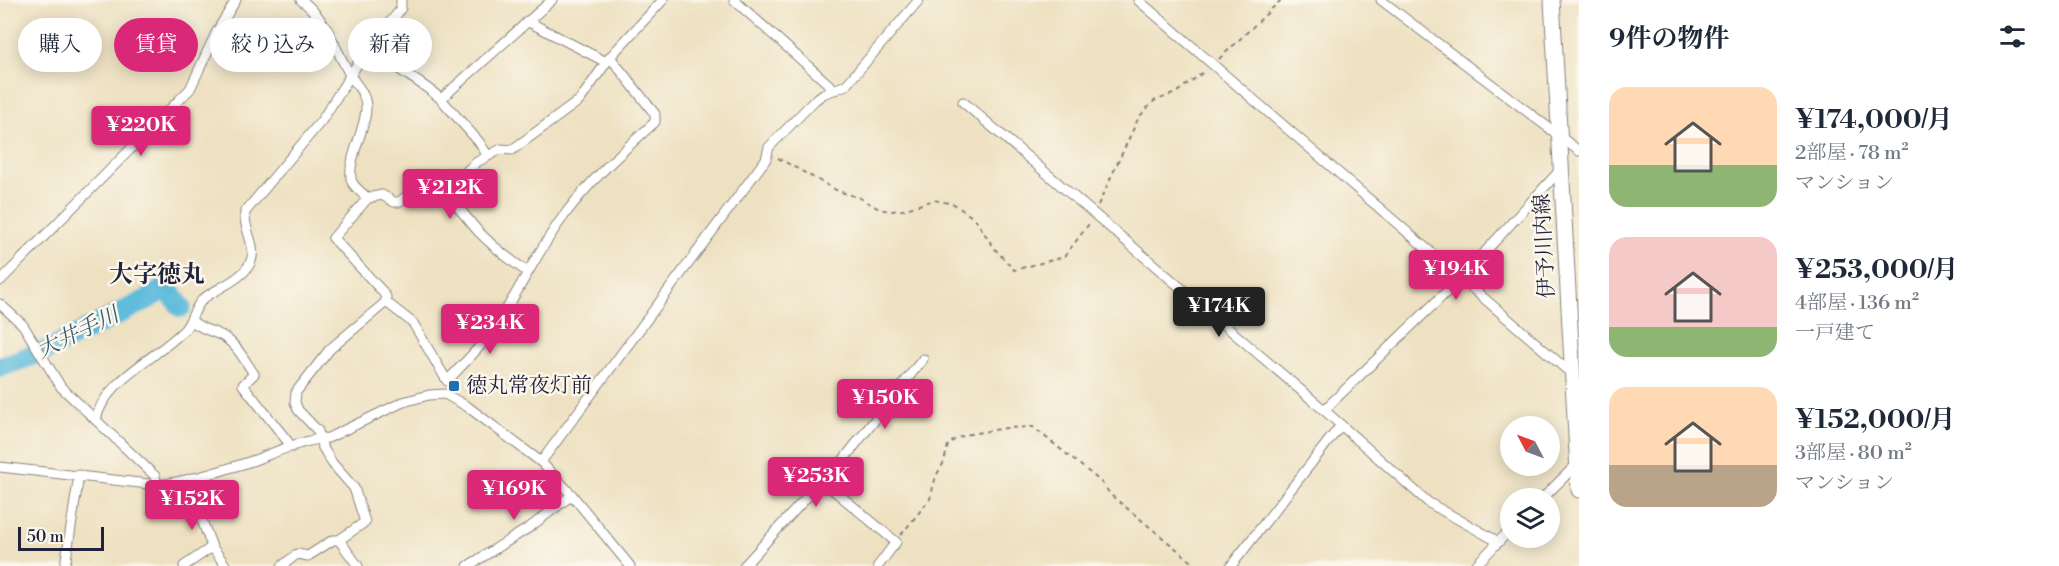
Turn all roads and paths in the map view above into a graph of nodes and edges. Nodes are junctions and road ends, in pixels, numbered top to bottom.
1 (236, 0) edge
2 (301, 0) edge
3 (401, 0) edge
4 (552, 0) edge
5 (663, 0) edge
6 (734, 0) edge
7 (919, 0) edge
8 (1138, 0) edge
9 (1381, 0) edge
10 (1552, 0) edge
11 (394, 18) edge
12 (527, 21) junction
13 (608, 59) junction
14 (352, 72) edge
15 (405, 72) edge
16 (350, 75) junction
17 (835, 90) junction
18 (441, 99) junction
19 (963, 102) dead end
20 (1560, 137) junction
21 (1579, 152) edge
22 (489, 156) junction
23 (1562, 167) junction
24 (446, 195) junction
25 (368, 198) junction
26 (526, 271) junction
27 (1462, 277) junction
28 (0, 281) edge
29 (386, 302) junction
30 (0, 304) edge
31 (191, 320) junction
32 (923, 359) dead end
33 (1576, 378) edge
34 (447, 381) junction
35 (445, 394) junction
36 (1324, 410) junction
37 (96, 420) junction
38 (1341, 425) junction
39 (321, 439) junction
40 (292, 447) junction
41 (541, 462) junction
42 (1578, 463) edge
43 (0, 467) edge
44 (80, 475) junction
45 (192, 478) junction
46 (825, 483) junction
47 (157, 485) junction
48 (1553, 488) edge
49 (1579, 489) edge
50 (572, 495) junction
51 (339, 540) junction
52 (896, 542) junction
53 (1499, 542) joint
54 (212, 547) junction
55 (65, 566) edge
56 (183, 566) edge
57 (226, 566) edge
58 (282, 566) edge
59 (358, 566) edge
60 (468, 566) edge
61 (630, 566) edge
62 (744, 566) edge
63 (878, 566) edge
64 (1197, 566) edge
65 (1230, 566) edge
66 (1475, 566) edge

1 - 28 street
2 - 16 street
3 - 11 street
4 - 12 street
5 - 13 street
6 - 17 street
7 - 17 street
8 - 27 street
9 - 20 street
10 - 20 main road, 伊予川内線
12 - 13 street
12 - 18 street
13 - 22 street
13 - 26 street
14 - 16 street
15 - 18 street
16 - 25 street
16 - 31 street
17 - 41 street
18 - 22 street
19 - 36 street
20 - 21 street
20 - 23 main road, 伊予川内線
22 - 24 street
23 - 27 street
23 - 33 main road, 伊予川内線
24 - 25 street
24 - 26 street
25 - 29 street
26 - 34 street
27 - 33 street
27 - 36 street
29 - 34 street
29 - 39 street
30 - 37 street
31 - 37 street
31 - 40 street
32 - 46 street
33 - 42 main road, 伊予川内線
34 - 35 street
35 - 39 street
35 - 41 street
36 - 38 street
37 - 47 street
38 - 53 street
38 - 65 street
39 - 40 street
39 - 51 street
40 - 45 street
41 - 50 street
42 - 48 street
42 - 49 main road, 伊予川内線
43 - 44 street
44 - 47 street
44 - 55 street
45 - 47 street
45 - 54 street
46 - 52 street
46 - 62 street
50 - 60 street
50 - 61 street
51 - 58 street
51 - 59 street
52 - 63 street
52 - 64 path
53 - 66 street
54 - 56 street
54 - 57 street

